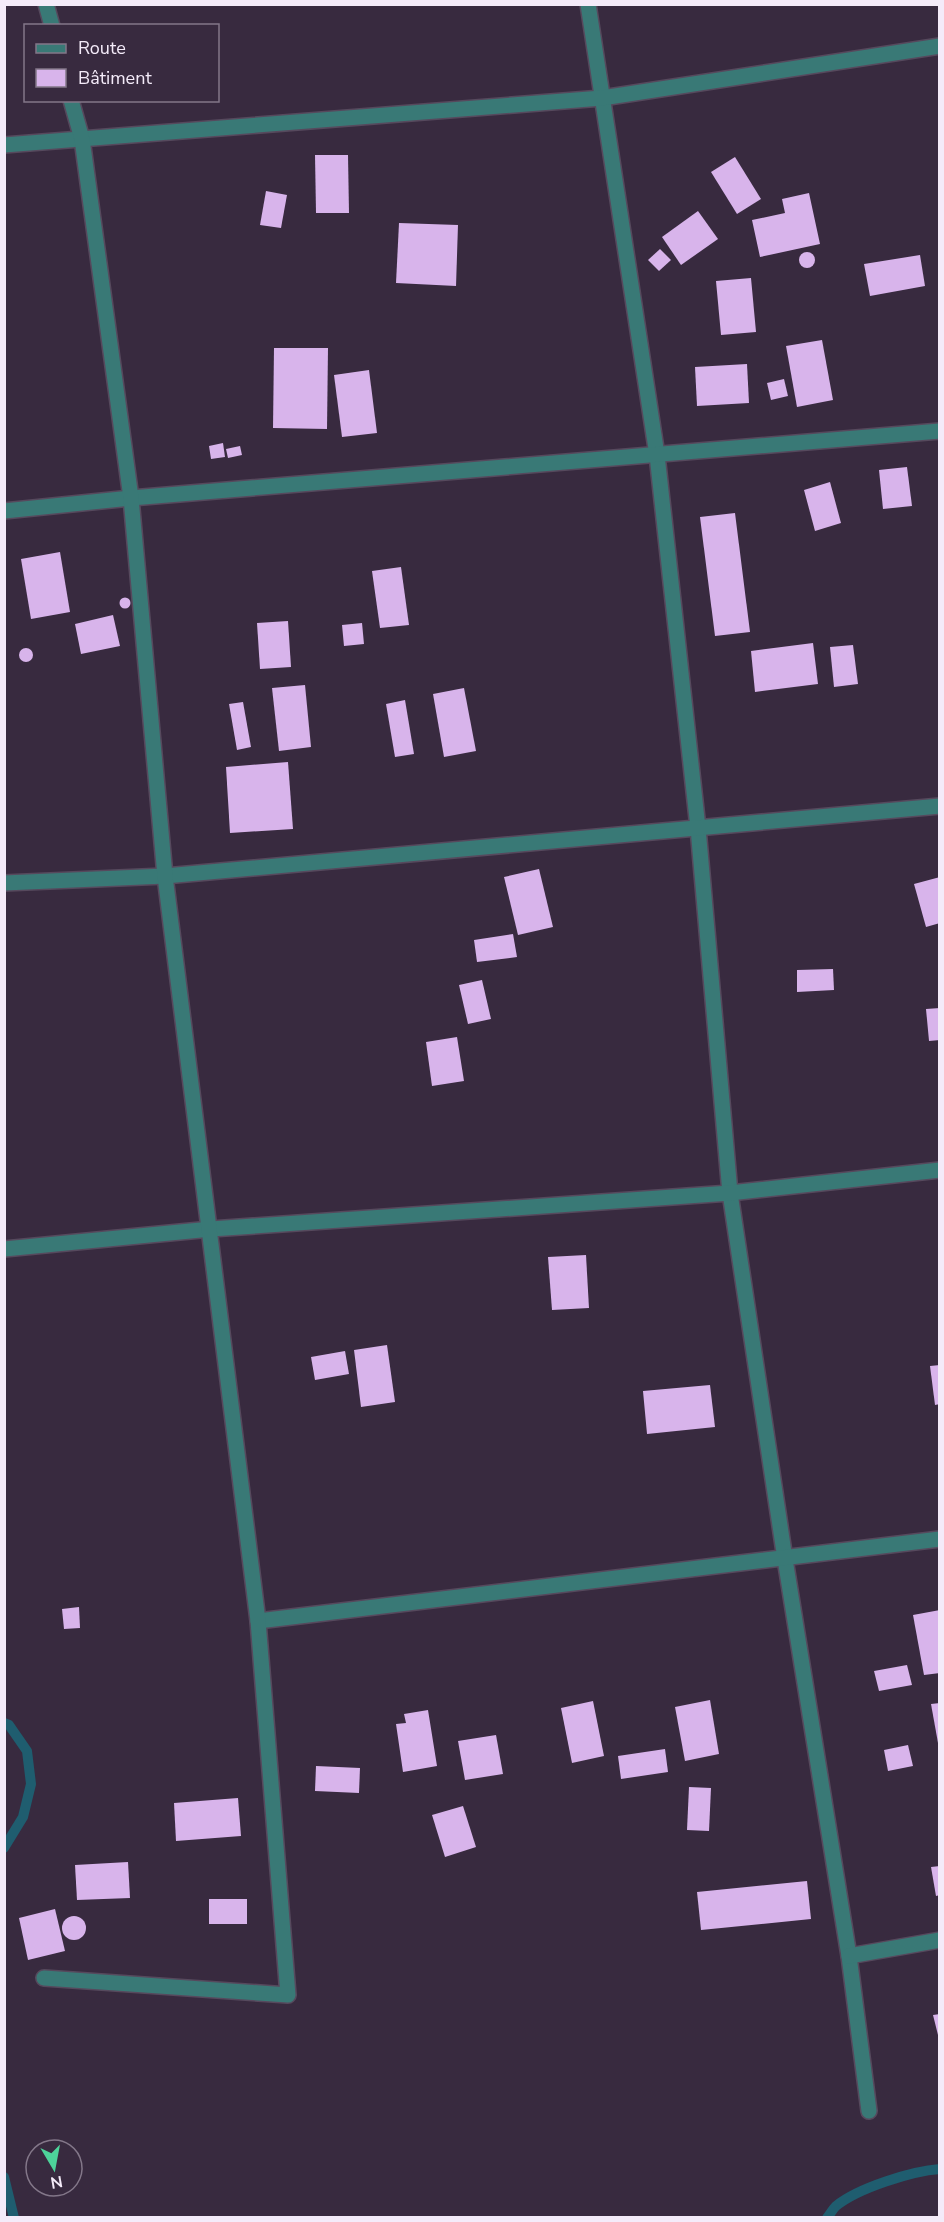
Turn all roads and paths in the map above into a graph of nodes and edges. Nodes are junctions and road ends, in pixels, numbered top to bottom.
1 (46, 4) edge
2 (588, 4) edge
3 (51, 24) edge
4 (939, 46) edge
5 (602, 98) junction
6 (72, 102) edge
7 (82, 139) junction
8 (4, 145) edge
9 (939, 431) edge
10 (657, 455) junction
11 (131, 498) junction
12 (4, 511) edge
13 (939, 806) edge
14 (698, 828) junction
15 (165, 876) junction
16 (4, 883) edge
17 (939, 1170) edge
18 (730, 1193) junction
19 (211, 1229) junction
20 (4, 1249) edge
21 (939, 1539) edge
22 (785, 1558) junction
23 (258, 1621) junction
24 (939, 1940) edge
25 (849, 1956) junction
26 (45, 1978) dead end
27 (869, 2110) dead end

1 - 3 street
2 - 5 street
4 - 5 street
5 - 7 street
5 - 10 street
6 - 7 street
7 - 8 street
7 - 11 street
9 - 10 street
10 - 11 street
10 - 14 street
11 - 12 street
11 - 15 street
13 - 14 street
14 - 15 street
14 - 18 street
15 - 16 street
15 - 19 street
17 - 18 street
18 - 19 street
18 - 22 street
19 - 20 street
19 - 23 street
21 - 22 street
22 - 23 street
22 - 25 street
23 - 26 street
24 - 25 street
25 - 27 street

